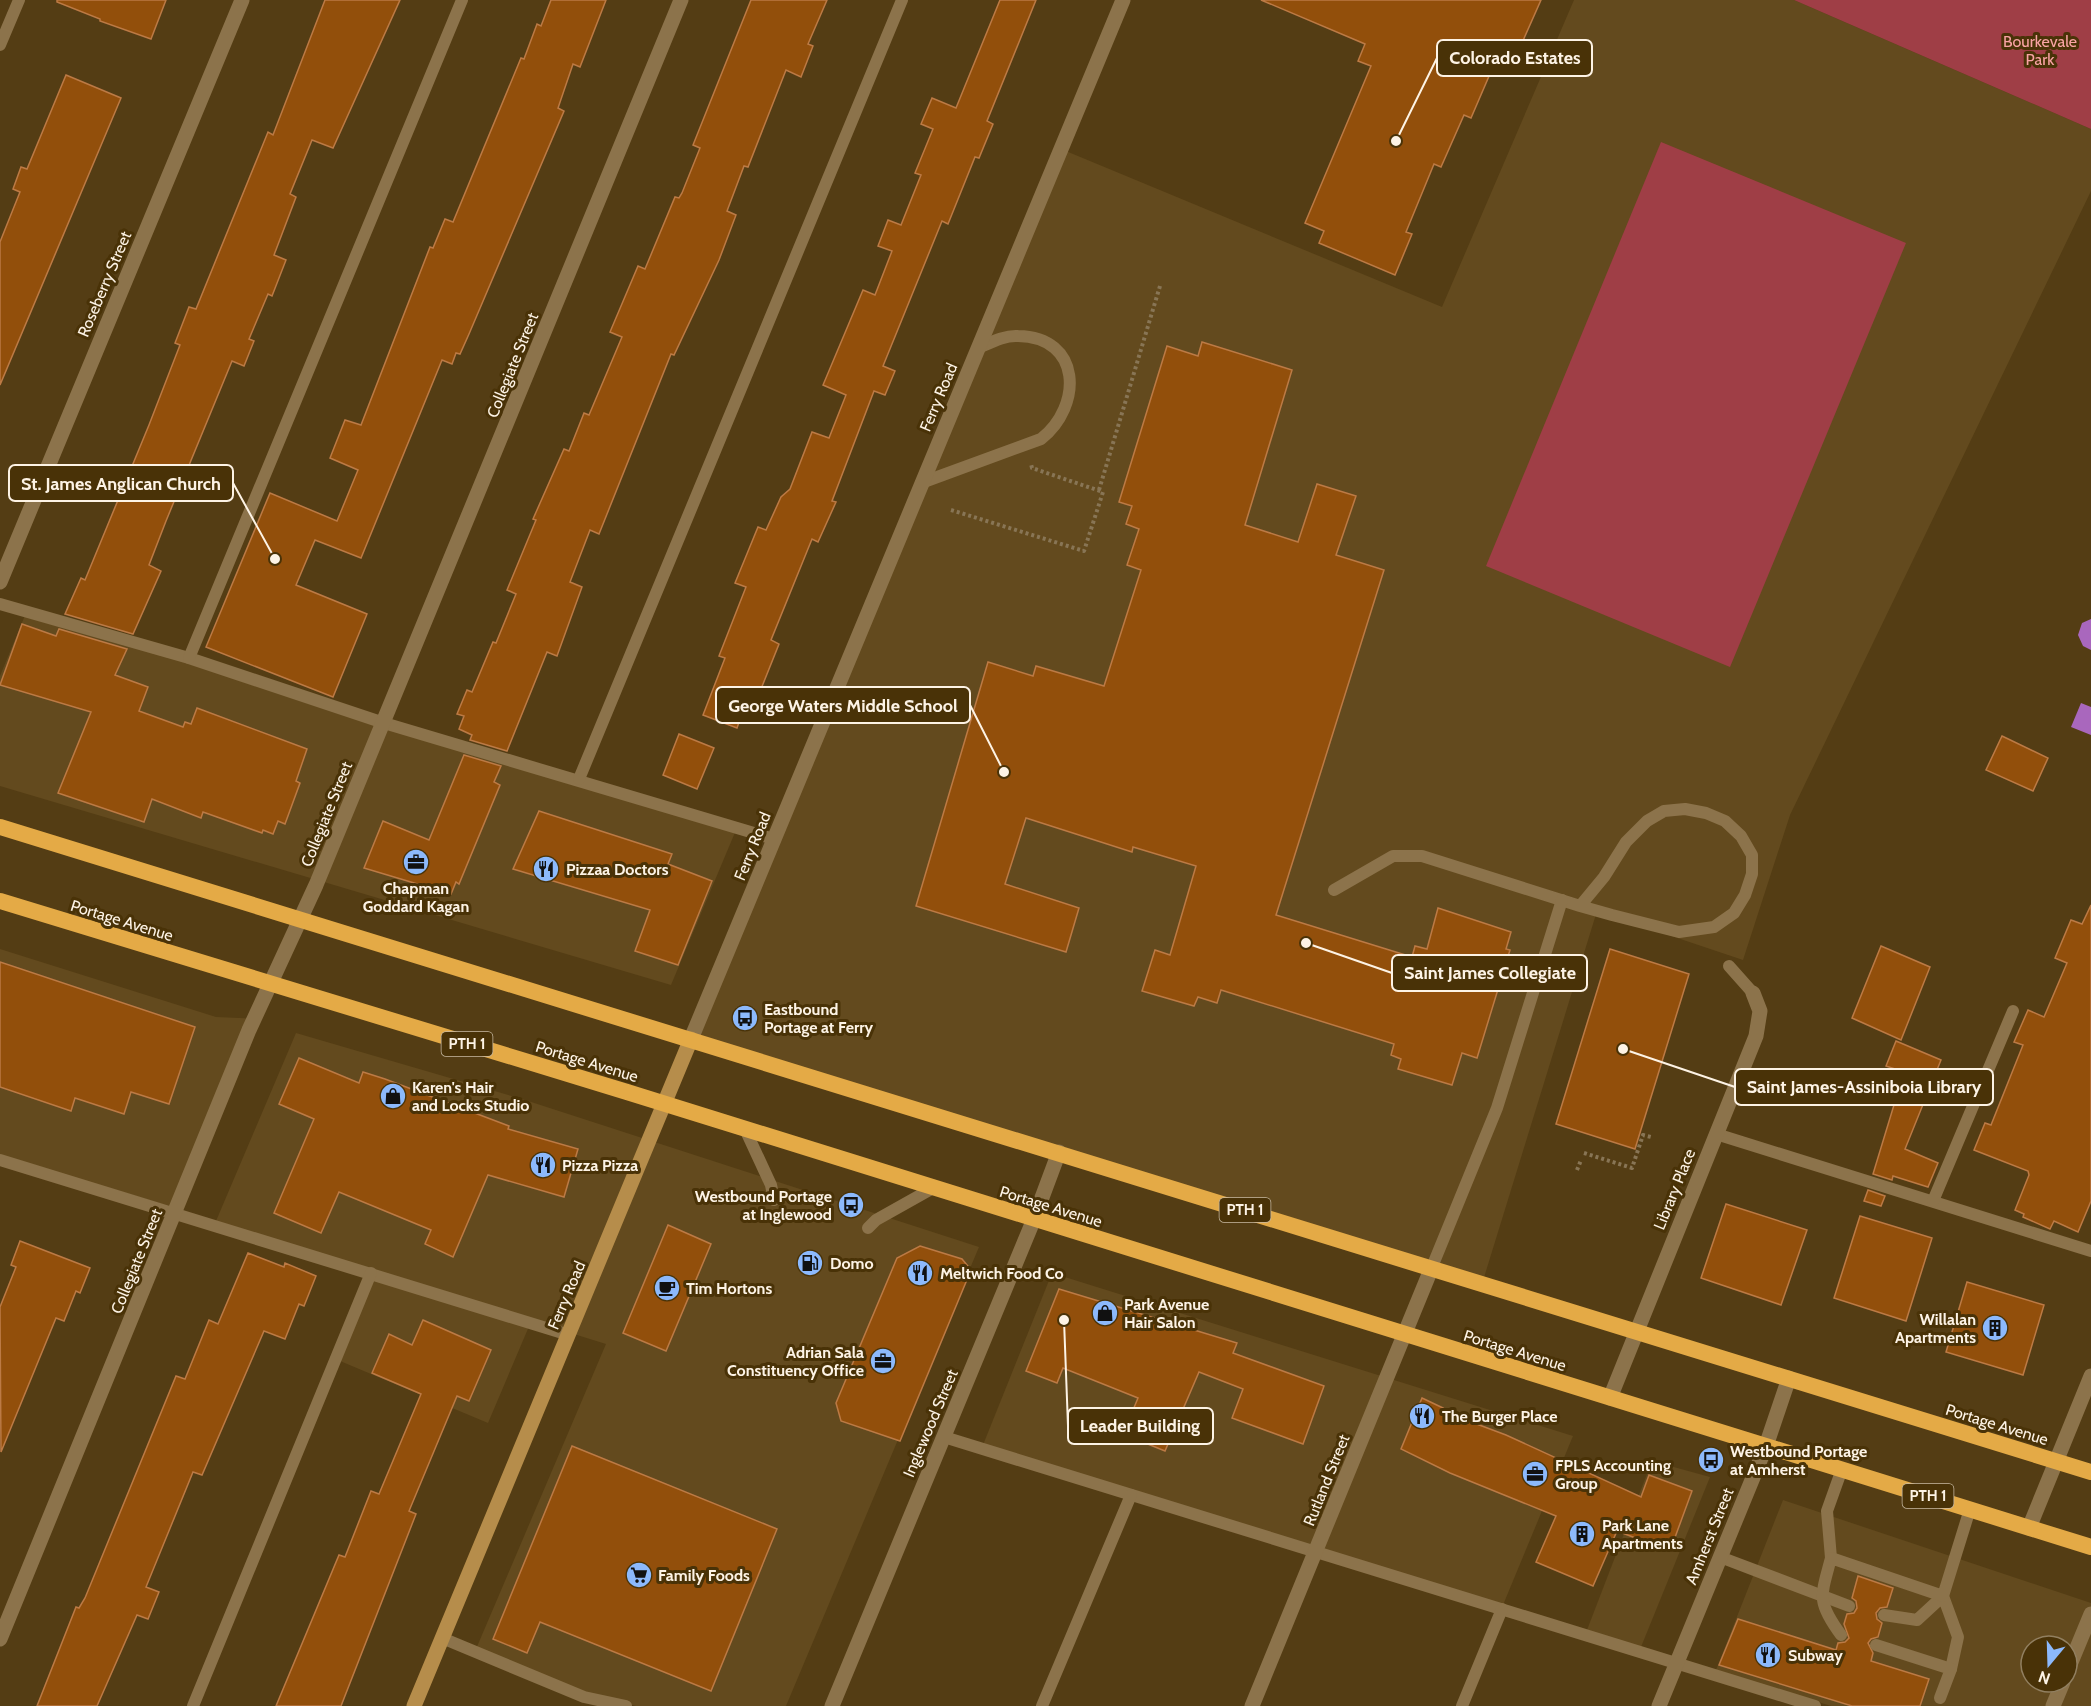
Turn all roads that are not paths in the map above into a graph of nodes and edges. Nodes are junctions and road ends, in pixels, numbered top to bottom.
1 (19, 0) edge
2 (242, 0) edge
3 (462, 0) edge
4 (681, 0) edge
5 (902, 0) edge
6 (1122, 0) edge
7 (0, 45) edge
8 (978, 348) junction
9 (921, 483) junction
10 (0, 582) edge
11 (0, 604) edge
12 (189, 658) junction
13 (384, 723) junction
14 (579, 779) junction
15 (0, 826) edge
16 (774, 838) junction
17 (1334, 890) dead end
18 (1562, 900) junction
19 (0, 901) edge
20 (1580, 906) junction
21 (301, 920) junction
22 (1729, 966) dead end
23 (270, 985) junction
24 (1753, 993) joint
25 (2013, 1011) dead end
26 (691, 1039) junction
27 (664, 1104) junction
28 (745, 1129) junction
29 (1716, 1134) junction
30 (1059, 1152) junction
31 (0, 1160) edge
32 (933, 1188) junction
33 (774, 1200) dead end
34 (1933, 1201) junction
35 (175, 1214) junction
36 (1034, 1220) junction
37 (868, 1228) dead end
38 (2091, 1251) edge
39 (1432, 1267) junction
40 (371, 1274) junction
41 (1635, 1331) junction
42 (569, 1335) junction
43 (1405, 1335) junction
44 (2091, 1376) edge
45 (1789, 1378) junction
46 (1610, 1398) junction
47 (944, 1437) junction
48 (1766, 1446) junction
49 (2055, 1461) junction
50 (1842, 1469) junction
51 (2091, 1472) edge
52 (1131, 1495) junction
53 (1970, 1509) junction
54 (2029, 1528) junction
55 (2091, 1547) edge
56 (1315, 1552) junction
57 (1720, 1557) junction
58 (1831, 1558) junction
59 (1943, 1596) junction
60 (1821, 1597) junction
61 (1849, 1606) dead end
62 (1502, 1609) junction
63 (2091, 1614) edge
64 (1884, 1615) dead end
65 (1840, 1635) dead end
66 (442, 1638) junction
67 (0, 1639) edge
68 (2079, 1643) edge
69 (1876, 1645) dead end
70 (1677, 1662) junction
71 (1951, 1669) junction
72 (1940, 1698) dead end
73 (193, 1706) edge
74 (414, 1706) edge
75 (626, 1706) edge
76 (832, 1706) edge
77 (1042, 1706) edge
78 (1252, 1706) edge
79 (1462, 1706) edge
80 (1659, 1706) edge
81 (1815, 1706) edge

1 - 7 lane
2 - 10 street, Roseberry Street
3 - 12 lane
4 - 13 street, Collegiate Street
5 - 14 lane
6 - 8 street, Ferry Road
8 - 9 street, Ferry Road
8 - 9 lane
9 - 16 street, Ferry Road
11 - 12 lane
12 - 13 lane
13 - 14 lane
13 - 21 street, Collegiate Street
14 - 16 lane
15 - 21 highway, Portage Avenue / PTH 1
16 - 26 street, Ferry Road
17 - 18 lane
18 - 20 lane
18 - 39 lane
19 - 23 highway, Portage Avenue / PTH 1
20 - 20 lane
21 - 23 street, Collegiate Street
21 - 26 highway, Portage Avenue / PTH 1
22 - 24 lane
23 - 27 highway, Portage Avenue / PTH 1
23 - 35 street, Collegiate Street
24 - 29 street, Library Place
25 - 34 lane
26 - 27 main road, Ferry Road
26 - 30 highway, Portage Avenue / PTH 1
27 - 28 highway, Portage Avenue / PTH 1
27 - 42 main road, Ferry Road
28 - 32 highway, Portage Avenue / PTH 1
28 - 33 lane
29 - 34 lane
29 - 41 street, Library Place
30 - 36 street, Inglewood Street
30 - 39 highway, Portage Avenue / PTH 1
31 - 35 lane
32 - 36 highway, Portage Avenue / PTH 1
32 - 37 lane
34 - 38 lane
35 - 40 lane
35 - 67 street, Collegiate Street
36 - 43 highway, Portage Avenue / PTH 1
36 - 47 street, Inglewood Street
39 - 41 highway, Portage Avenue / PTH 1
39 - 43 street, Rutland Street
40 - 42 lane
40 - 73 lane
41 - 45 highway, Portage Avenue / PTH 1
41 - 46 street, Library Place
42 - 66 main road, Ferry Road
43 - 46 highway, Portage Avenue / PTH 1
43 - 56 street, Rutland Street
44 - 49 street
45 - 48 street, Amherst Street
45 - 49 highway, Portage Avenue / PTH 1
46 - 48 highway, Portage Avenue / PTH 1
47 - 52 lane
47 - 76 street, Inglewood Street
48 - 50 highway, Portage Avenue / PTH 1
48 - 57 street, Amherst Street
49 - 51 highway, Portage Avenue / PTH 1
49 - 54 street
50 - 53 highway, Portage Avenue / PTH 1
50 - 58 lane
52 - 56 lane
52 - 77 lane
53 - 54 highway, Portage Avenue / PTH 1
53 - 59 lane
54 - 55 highway, Portage Avenue / PTH 1
56 - 62 lane
56 - 78 street, Rutland Street
57 - 60 lane
57 - 70 street, Amherst Street
58 - 59 lane
58 - 60 lane
59 - 64 lane
59 - 71 lane
60 - 61 lane
60 - 65 lane
62 - 70 lane
62 - 79 lane
63 - 68 street
66 - 74 main road, Ferry Road
66 - 75 lane
69 - 71 lane
70 - 80 street, Amherst Street
70 - 81 lane
71 - 72 lane

